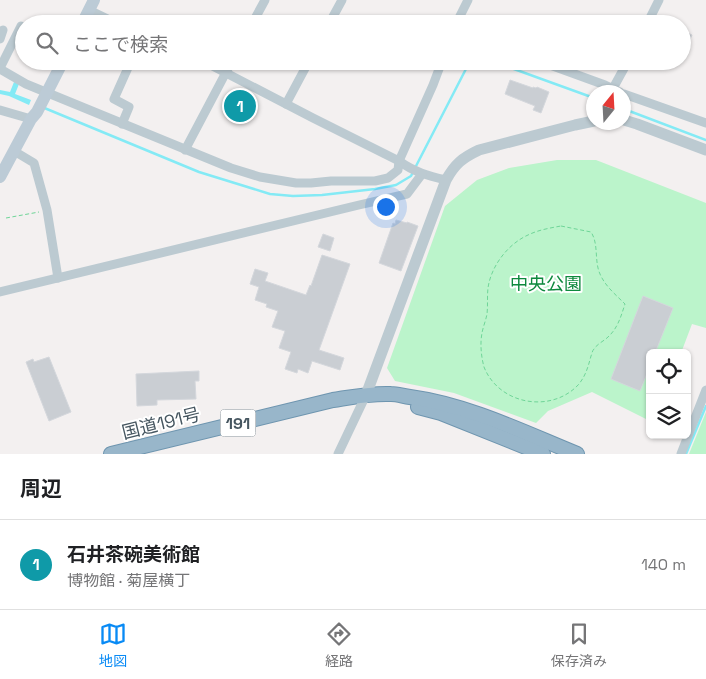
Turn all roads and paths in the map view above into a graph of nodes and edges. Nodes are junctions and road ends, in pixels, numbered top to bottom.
1 (265, 0) edge
2 (342, 0) edge
3 (468, 0) edge
4 (659, 0) edge
5 (91, 5) edge
6 (105, 15) edge
7 (257, 15) edge
8 (334, 15) edge
9 (460, 15) edge
10 (652, 15) edge
11 (15, 41) edge
12 (2, 70) edge
13 (58, 70) edge
14 (127, 70) edge
15 (220, 70) edge
16 (228, 70) edge
17 (304, 70) edge
18 (438, 70) edge
19 (564, 70) edge
20 (625, 70) edge
21 (226, 73) junction
22 (606, 85) edge
23 (619, 85) edge
24 (47, 92) junction
25 (631, 97) edge
26 (286, 104) junction
27 (0, 110) edge
28 (34, 116) junction
29 (631, 122) edge
30 (586, 123) edge
31 (706, 123) edge
32 (122, 124) junction
33 (185, 150) junction
34 (706, 150) edge
35 (14, 151) junction
36 (399, 161) junction
37 (419, 172) junction
38 (0, 177) edge
39 (446, 180) junction
40 (47, 210) junction
41 (6, 218) dead end
42 (594, 237) joint
43 (58, 278) junction
44 (0, 292) edge
45 (706, 390) edge
46 (366, 395) junction
47 (111, 454) edge
48 (338, 454) edge
49 (543, 454) edge
50 (577, 454) edge
51 (681, 454) edge

1 - 7 street
2 - 8 street
3 - 9 street
4 - 10 street
5 - 6 street
11 - 12 street
12 - 24 street
13 - 24 main road
14 - 32 street
15 - 21 street
16 - 21 street
17 - 26 street
18 - 36 street
19 - 22 street
20 - 23 street
21 - 26 street
21 - 33 street
24 - 28 main road
24 - 32 street
25 - 31 street
26 - 36 street
27 - 28 street
28 - 35 main road
29 - 34 street
30 - 39 street
32 - 33 street
33 - 36 street
35 - 38 main road
35 - 40 street
36 - 37 street
37 - 39 street
37 - 43 street
39 - 46 street
40 - 41 path
40 - 43 street
42 - 42 path
43 - 44 street
45 - 51 street
46 - 47 highway, 国道191号 / 191
46 - 48 street
46 - 49 highway, 国道191号 / 191
46 - 50 highway, 国道191号 / 191

